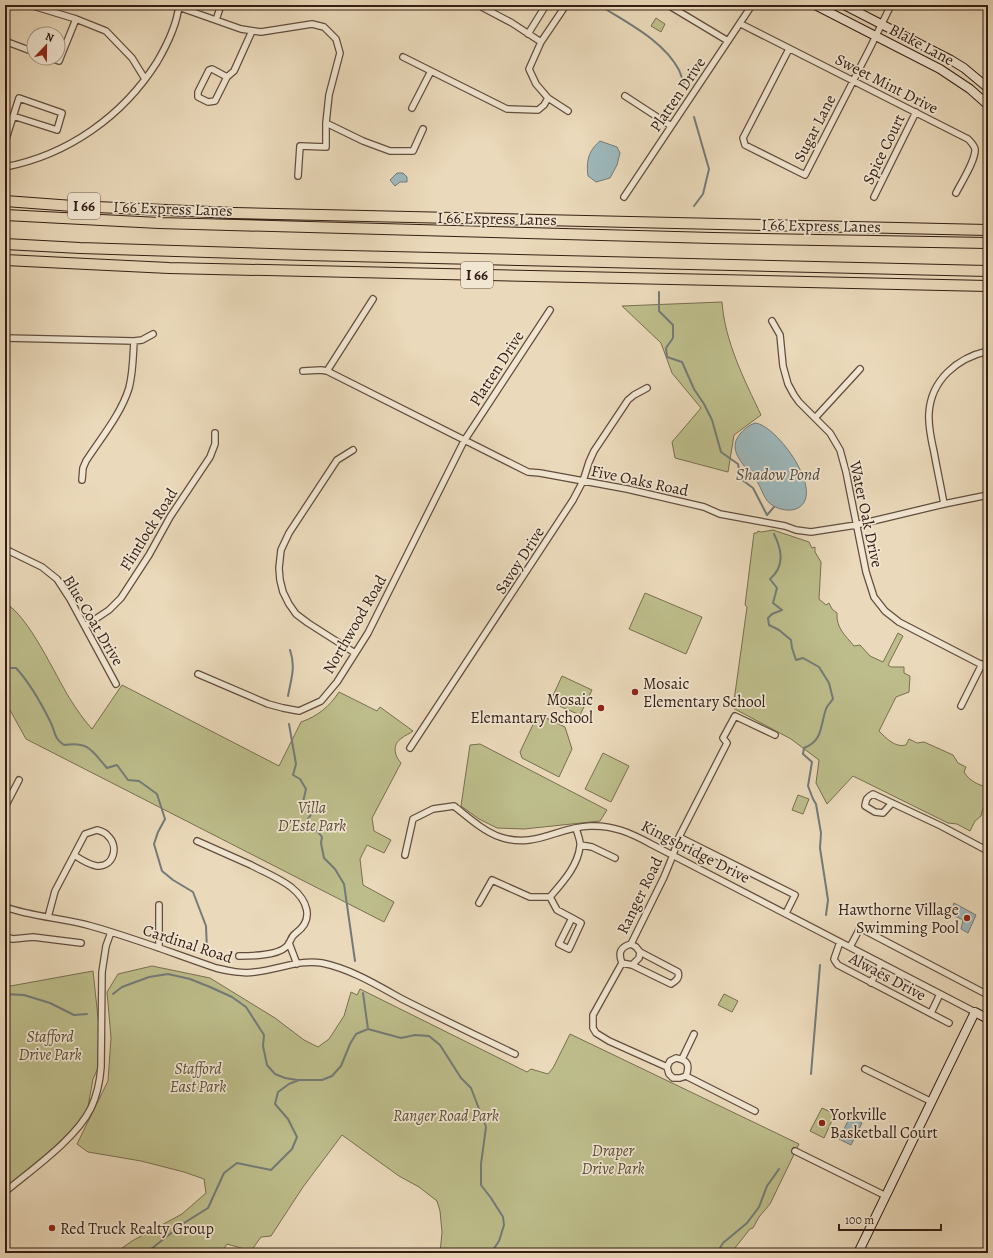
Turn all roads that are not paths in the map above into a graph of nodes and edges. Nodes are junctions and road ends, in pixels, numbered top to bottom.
1 (30, 5) edge
2 (173, 5) edge
3 (221, 5) edge
4 (478, 5) edge
5 (546, 5) edge
6 (566, 5) edge
7 (669, 5) edge
8 (752, 5) edge
9 (815, 5) edge
10 (844, 5) edge
11 (891, 5) edge
12 (179, 6) edge
13 (76, 19) junction
14 (216, 20) junction
15 (740, 24) junction
16 (882, 24) junction
17 (252, 31) junction
18 (528, 34) junction
19 (876, 36) junction
20 (728, 41) junction
21 (541, 42) junction
22 (5, 43) edge
23 (66, 44) edge
24 (26, 49) edge
25 (789, 49) junction
26 (403, 57) dead end
27 (431, 70) junction
28 (227, 77) junction
29 (145, 79) junction
30 (853, 80) junction
31 (988, 88) edge
32 (625, 96) dead end
33 (548, 98) junction
34 (988, 105) edge
35 (412, 108) dead end
36 (568, 111) dead end
37 (916, 112) junction
38 (13, 116) junction
39 (326, 123) junction
40 (671, 126) junction
41 (423, 130) dead end
42 (5, 142) edge
43 (5, 167) edge
44 (298, 176) dead end
45 (956, 193) dead end
46 (624, 197) dead end
47 (874, 197) dead end
48 (5, 201) edge
49 (5, 215) edge
50 (988, 230) edge
51 (988, 243) edge
52 (5, 244) edge
53 (5, 260) edge
54 (988, 271) edge
55 (988, 286) edge
56 (373, 299) dead end
57 (550, 310) dead end
58 (772, 321) dead end
59 (153, 334) dead end
60 (5, 338) edge
61 (134, 341) junction
62 (988, 351) edge
63 (860, 369) dead end
64 (304, 371) dead end
65 (327, 371) junction
66 (647, 388) dead end
67 (816, 418) junction
68 (215, 433) dead end
69 (464, 441) junction
70 (353, 450) dead end
71 (82, 480) dead end
72 (583, 481) junction
73 (988, 495) edge
74 (944, 504) junction
75 (856, 524) junction
76 (5, 549) edge
77 (85, 626) junction
78 (355, 653) junction
79 (982, 664) junction
80 (988, 668) edge
81 (198, 674) dead end
82 (116, 684) dead end
83 (960, 706) dead end
84 (775, 736) dead end
85 (410, 748) dead end
86 (19, 780) dead end
87 (892, 803) junction
88 (5, 807) edge
89 (576, 828) junction
90 (679, 837) junction
91 (198, 841) dead end
92 (581, 845) junction
93 (988, 851) edge
94 (74, 855) junction
95 (405, 855) dead end
96 (673, 855) junction
97 (616, 858) dead end
98 (550, 897) junction
99 (480, 903) dead end
100 (159, 905) dead end
101 (6, 909) edge
102 (786, 913) junction
103 (48, 917) junction
104 (572, 918) junction
105 (111, 932) junction
106 (5, 937) edge
107 (840, 942) junction
108 (81, 943) dead end
109 (290, 943) junction
110 (631, 944) junction
111 (850, 947) junction
112 (160, 948) junction
113 (640, 952) junction
114 (239, 956) dead end
115 (622, 963) junction
116 (881, 963) junction
117 (297, 964) junction
118 (632, 965) junction
119 (872, 983) junction
120 (940, 994) junction
121 (988, 995) edge
122 (975, 1012) junction
123 (931, 1013) junction
124 (988, 1019) edge
125 (949, 1022) dead end
126 (694, 1034) dead end
127 (515, 1054) dead end
128 (682, 1059) junction
129 (667, 1067) junction
130 (865, 1070) dead end
131 (686, 1076) junction
132 (932, 1102) junction
133 (755, 1111) dead end
134 (795, 1151) dead end
135 (5, 1192) edge
136 (886, 1196) junction
137 (858, 1253) edge

1 - 13 street
2 - 12 street
3 - 14 street
4 - 18 street
5 - 18 street
6 - 21 street
7 - 20 street
8 - 15 street, Platten Drive
9 - 19 main road, Blake Lane
10 - 16 main road, Blake Lane
11 - 16 street, Sugar Lane
12 - 14 street
12 - 29 street
13 - 23 street
13 - 29 street
14 - 17 street
15 - 20 street, Platten Drive
15 - 25 street, Sweet Mint Drive
16 - 19 street, Sugar Lane
16 - 31 main road, Blake Lane
17 - 28 street
17 - 39 street
18 - 21 street
19 - 30 street, Sugar Lane
19 - 34 main road, Blake Lane
20 - 40 street, Platten Drive
21 - 33 street
22 - 24 street
25 - 30 street, Sweet Mint Drive
25 - 30 street, Sugar Lane
26 - 27 street
27 - 33 street
27 - 35 street
28 - 28 street
29 - 43 street
30 - 37 street, Sweet Mint Drive
32 - 40 street
33 - 36 street
37 - 45 street, Sweet Mint Drive
37 - 47 street, Spice Court
38 - 38 street
38 - 42 street
39 - 41 street
39 - 44 street
40 - 46 street, Platten Drive
48 - 50 highway, I 66
49 - 51 highway, I 66 Express Lanes
52 - 54 highway
53 - 55 highway, I 66
56 - 65 street
57 - 69 street, Platten Drive
58 - 67 street, Water Oak Drive
59 - 61 street
60 - 61 street
61 - 71 street
62 - 74 street
63 - 67 street
64 - 65 street, Five Oaks Road
65 - 69 street, Five Oaks Road
66 - 72 street, Savoy Drive
67 - 75 street, Water Oak Drive
68 - 77 street, Flintlock Road
69 - 72 street, Five Oaks Road
69 - 78 street, Northwood Road
70 - 78 street
72 - 75 street, Five Oaks Road
72 - 85 street, Savoy Drive
73 - 74 street, Five Oaks Road
74 - 75 street, Five Oaks Road
75 - 79 street, Water Oak Drive
76 - 77 street, Blue Coat Drive
77 - 82 street, Blue Coat Drive
78 - 81 street, Northwood Road
79 - 80 street, Water Oak Drive
79 - 83 street
84 - 90 street, Ranger Road
86 - 88 street
87 - 87 street
87 - 93 street
89 - 92 street
89 - 95 street, Kingsbridge Drive
89 - 96 street, Kingsbridge Drive
90 - 96 street, Ranger Road
90 - 102 street
91 - 109 street
92 - 97 street
92 - 98 street
94 - 94 street
94 - 103 street
96 - 102 street, Kingsbridge Drive
96 - 110 street, Ranger Road
98 - 99 street
98 - 104 street
100 - 112 street
101 - 103 street, Cardinal Road
102 - 107 street, Kingsbridge Drive
103 - 105 street, Cardinal Road
104 - 104 street
105 - 112 street, Cardinal Road
105 - 135 street
106 - 108 street
107 - 111 street, Kingsbridge Drive
107 - 119 street, Alwaes Drive
109 - 114 street
109 - 117 street
110 - 113 street
110 - 115 street, Ranger Road
111 - 116 street, Kingsbridge Drive
111 - 121 street
112 - 117 street, Cardinal Road
113 - 118 street
113 - 118 street
115 - 118 street
115 - 129 street, Ranger Road
116 - 119 street
116 - 120 street, Kingsbridge Drive
117 - 127 street, Cardinal Road
119 - 123 street, Alwaes Drive
120 - 122 street, Kingsbridge Drive
120 - 123 street
122 - 124 main road, Kingsbridge Drive
122 - 132 main road
123 - 125 street, Alwaes Drive
126 - 128 street
128 - 129 street
128 - 131 street
129 - 131 street
130 - 132 street
131 - 133 street
132 - 136 main road
134 - 136 street
136 - 137 main road

